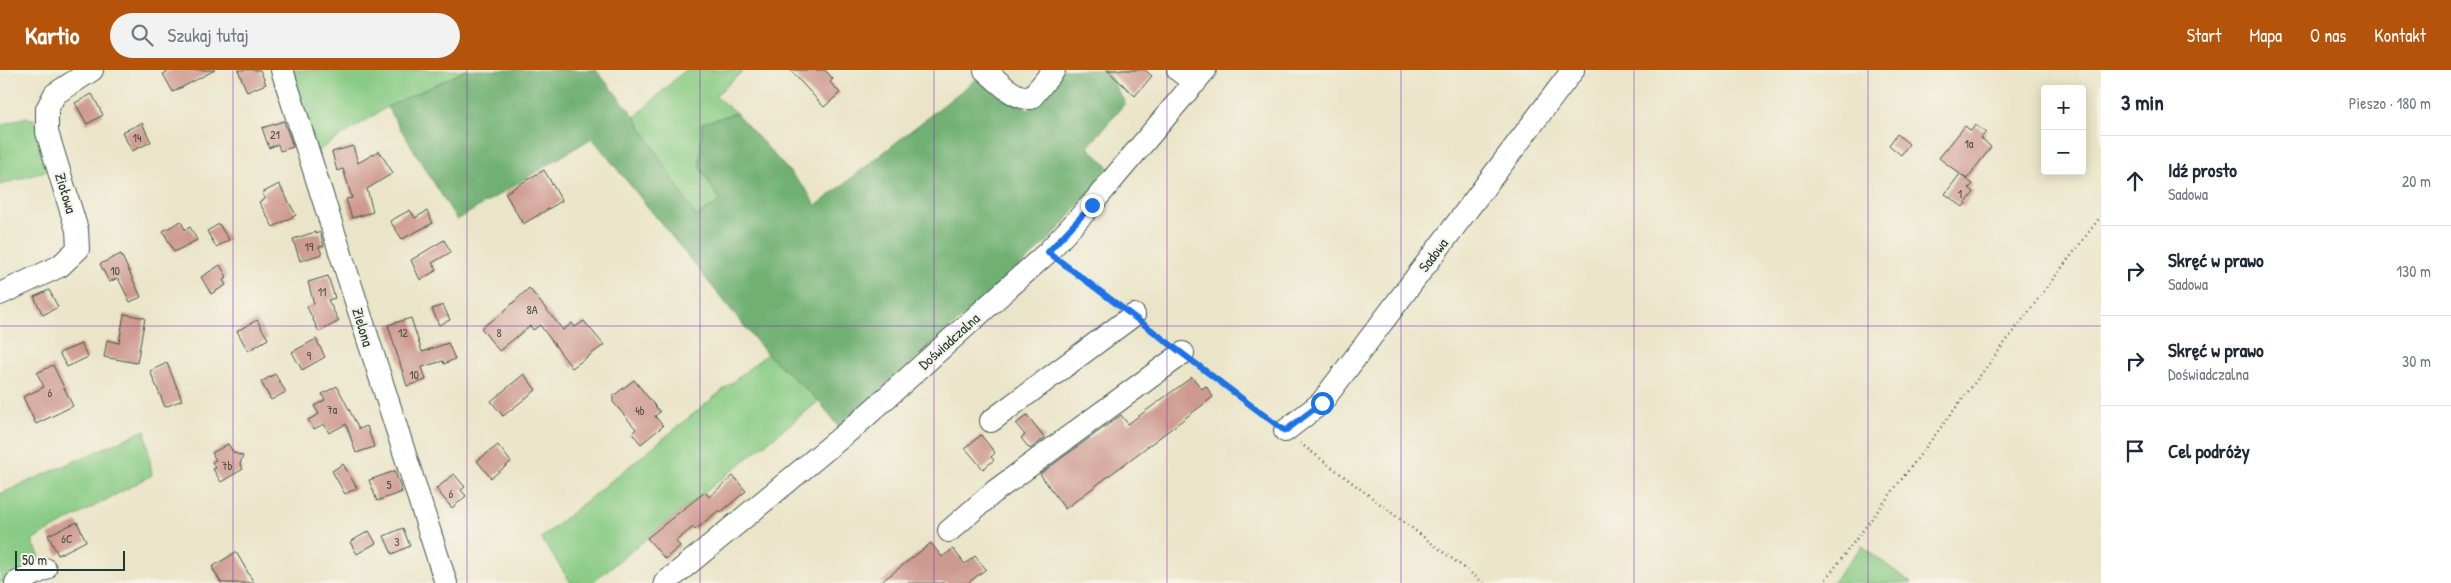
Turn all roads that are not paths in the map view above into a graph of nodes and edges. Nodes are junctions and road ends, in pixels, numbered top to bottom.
1 (92, 70) edge
2 (282, 70) edge
3 (985, 70) edge
4 (1054, 70) edge
5 (1573, 70) edge
6 (1192, 74) edge
7 (0, 294) edge
8 (1134, 315) road end
9 (1183, 352) road end
10 (992, 421) dead end
11 (1285, 431) road end
12 (948, 531) dead end
13 (45, 569) dead end
14 (16, 583) edge
15 (446, 583) edge
16 (666, 583) edge

1 - 7 street, Ziołowa
2 - 15 street, Zielona
3 - 4 street
5 - 11 street, Sadowa
6 - 16 street, Doświadczalna
8 - 10 street
9 - 12 street
13 - 14 street

